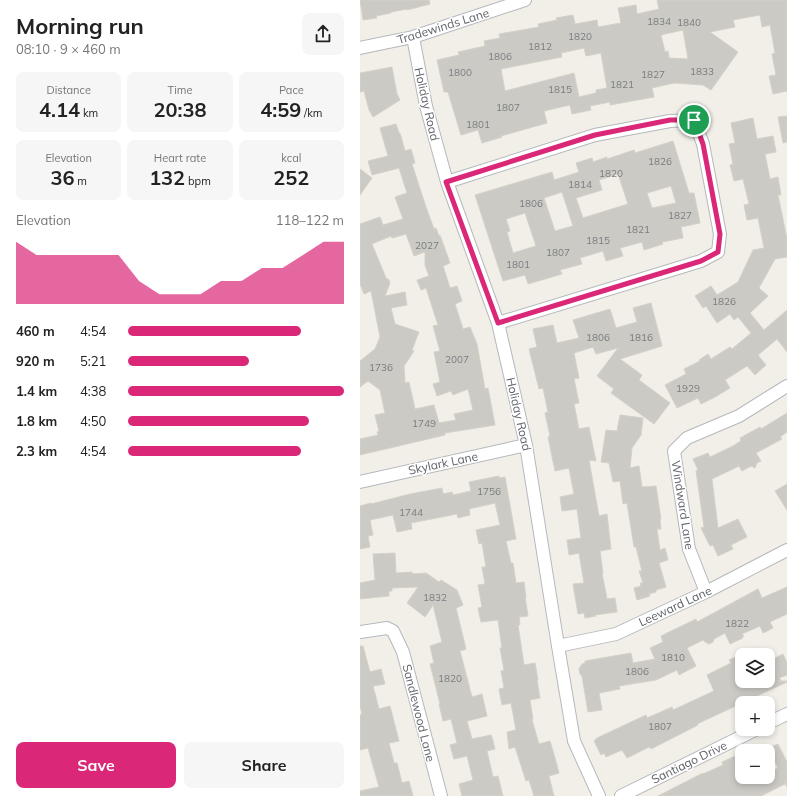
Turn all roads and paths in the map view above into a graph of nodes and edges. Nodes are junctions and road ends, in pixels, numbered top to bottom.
1 (525, 0) edge
2 (413, 38) junction
3 (360, 48) edge
4 (446, 182) junction
5 (498, 323) junction
6 (787, 386) edge
7 (526, 445) junction
8 (360, 482) edge
9 (787, 550) edge
10 (706, 592) junction
11 (360, 632) edge
12 (558, 646) junction
13 (787, 714) edge
14 (775, 720) edge
15 (743, 736) edge
16 (440, 796) edge
17 (599, 796) edge
18 (621, 796) edge

1 - 2 street, Tradewinds Lane
2 - 3 street, Tradewinds Lane
2 - 4 street, Holiday Road
4 - 5 street, Holiday Road
4 - 5 street
5 - 7 street, Holiday Road
6 - 10 street, Windward Lane
7 - 8 street, Skylark Lane
7 - 12 street, Holiday Road
9 - 10 street, Leeward Lane
10 - 12 street, Leeward Lane
11 - 16 street, Sandlewood Lane
12 - 17 street, Holiday Road
13 - 14 street
15 - 18 street, Santiago Drive

